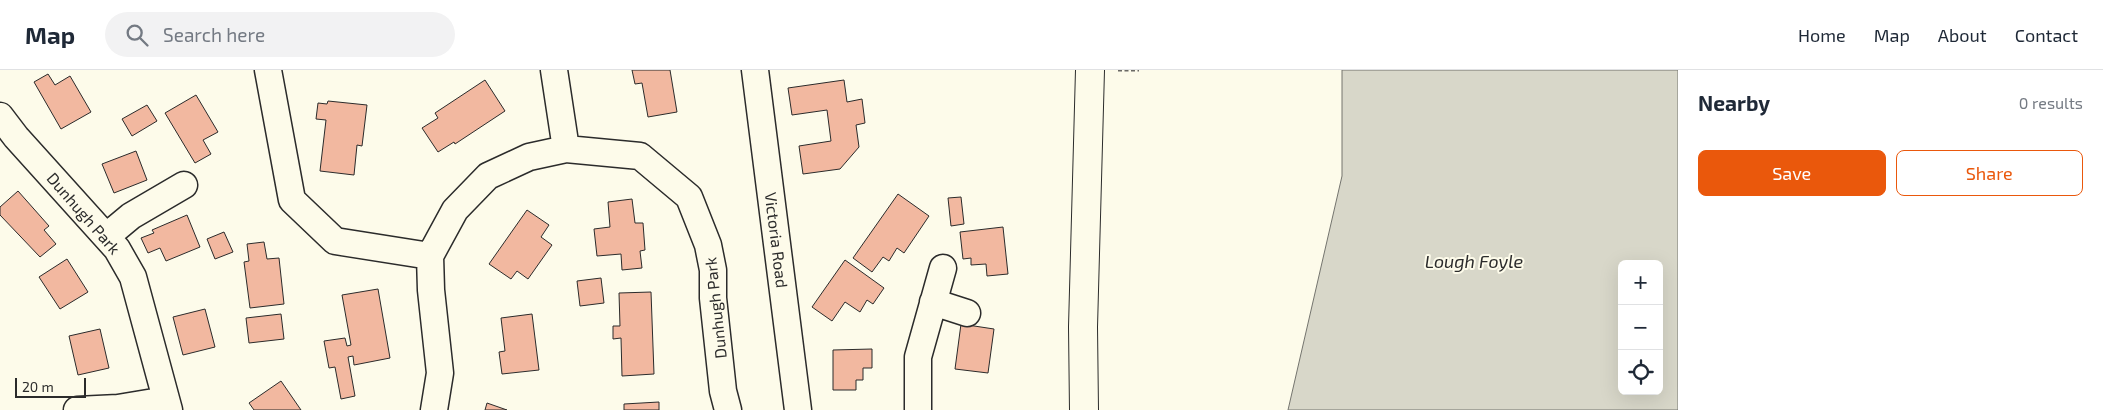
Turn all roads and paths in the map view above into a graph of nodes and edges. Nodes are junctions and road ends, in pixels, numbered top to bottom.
1 (268, 70) edge
2 (554, 70) edge
3 (755, 70) edge
4 (1090, 70) edge
5 (1118, 70) edge
6 (1140, 70) edge
7 (0, 116) edge
8 (566, 149) junction
9 (184, 185) dead end
10 (107, 236) junction
11 (430, 256) junction
12 (942, 268) dead end
13 (933, 302) junction
14 (967, 313) dead end
15 (168, 405) edge
16 (76, 410) edge
17 (434, 410) edge
18 (728, 410) edge
19 (798, 410) edge
20 (918, 410) edge
21 (1084, 410) edge

1 - 11 street
2 - 8 street
3 - 19 street, Victoria Road
4 - 21 highway
5 - 6 path
7 - 10 street, Dunhugh Park
8 - 11 street, Dunhugh Park
8 - 18 street, Dunhugh Park
9 - 10 street
10 - 15 street, Dunhugh Park
11 - 17 street
12 - 13 street
13 - 14 street
13 - 20 street
15 - 16 street

